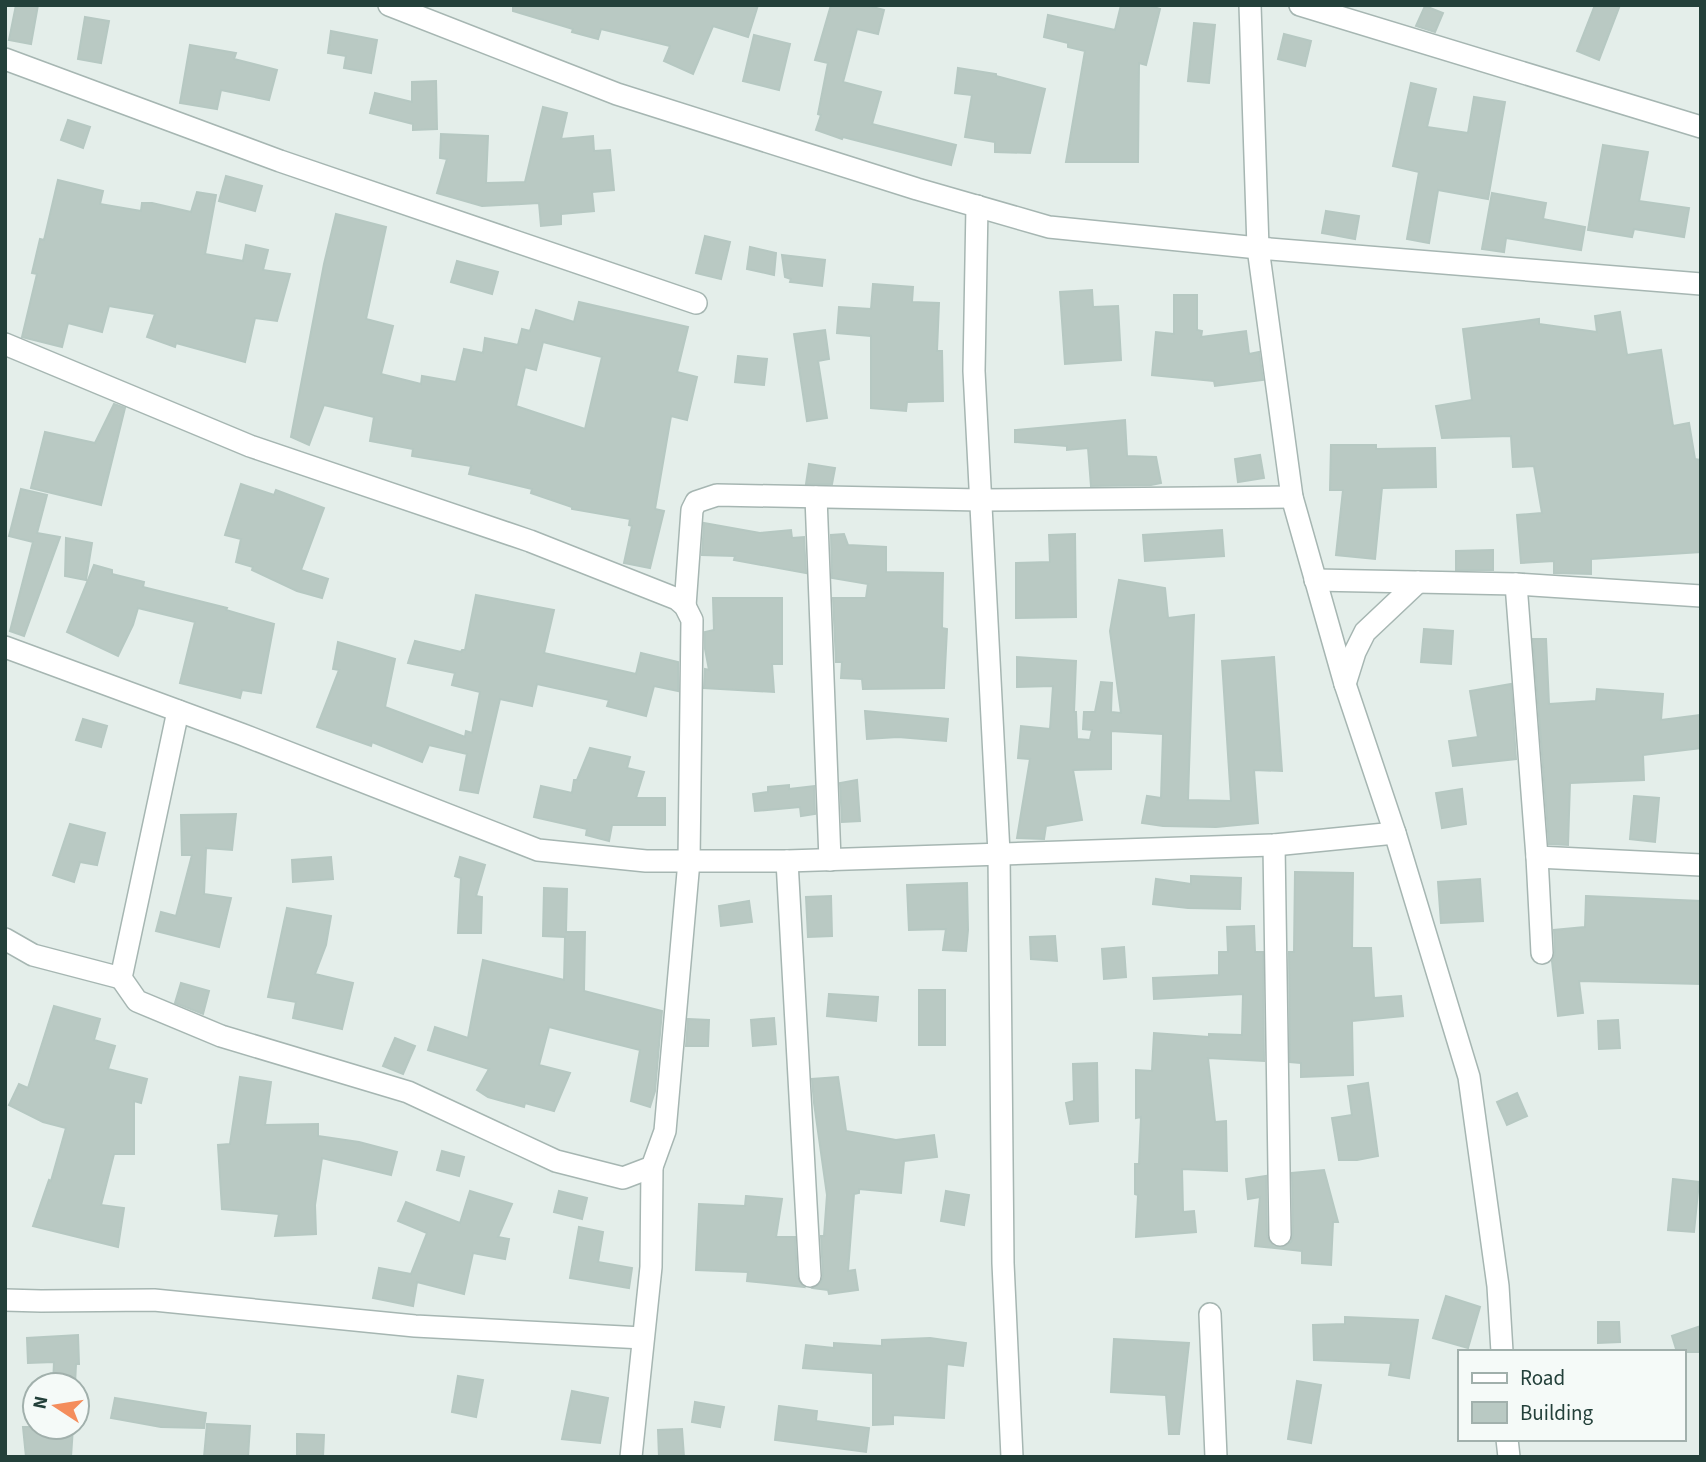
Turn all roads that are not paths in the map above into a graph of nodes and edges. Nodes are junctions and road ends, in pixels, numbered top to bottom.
1 (389, 5) edge
2 (1250, 5) edge
3 (1300, 5) edge
4 (1350, 12) edge
5 (5, 59) edge
6 (1701, 127) edge
7 (977, 206) junction
8 (1258, 248) junction
9 (1701, 284) edge
10 (696, 303) dead end
11 (5, 344) edge
12 (816, 497) junction
13 (1292, 497) junction
14 (981, 500) junction
15 (1315, 580) junction
16 (1418, 582) junction
17 (1516, 584) junction
18 (1701, 596) edge
19 (685, 606) junction
20 (5, 647) edge
21 (1345, 684) junction
22 (178, 712) junction
23 (1395, 833) junction
24 (1274, 845) junction
25 (999, 853) junction
26 (1537, 857) junction
27 (830, 860) junction
28 (689, 861) junction
29 (787, 861) junction
30 (1701, 865) edge
31 (5, 939) edge
32 (1542, 953) dead end
33 (121, 978) junction
34 (652, 1167) junction
35 (1280, 1235) dead end
36 (810, 1276) dead end
37 (5, 1300) edge
38 (1210, 1314) dead end
39 (642, 1338) junction
40 (1502, 1350) edge
41 (631, 1457) edge
42 (1012, 1457) edge
43 (1216, 1457) edge

1 - 7 street
2 - 8 street
3 - 4 street
4 - 6 street
5 - 10 street
7 - 8 street
7 - 14 street
8 - 9 street
8 - 13 street
11 - 19 street
12 - 14 street
12 - 19 street
12 - 27 street
13 - 14 street
13 - 15 street
14 - 25 street
15 - 16 street
15 - 21 street
16 - 17 street
16 - 21 street
17 - 18 street
17 - 26 street
19 - 28 street
20 - 22 street
21 - 23 street
22 - 28 street
22 - 33 street
23 - 24 street
23 - 40 street
24 - 25 street
24 - 35 street
25 - 27 street
25 - 42 street
26 - 30 street
26 - 32 street
27 - 29 street
28 - 29 street
28 - 34 street
29 - 36 street
31 - 33 street
33 - 34 street
34 - 39 street
37 - 39 street
38 - 43 street
39 - 41 street

